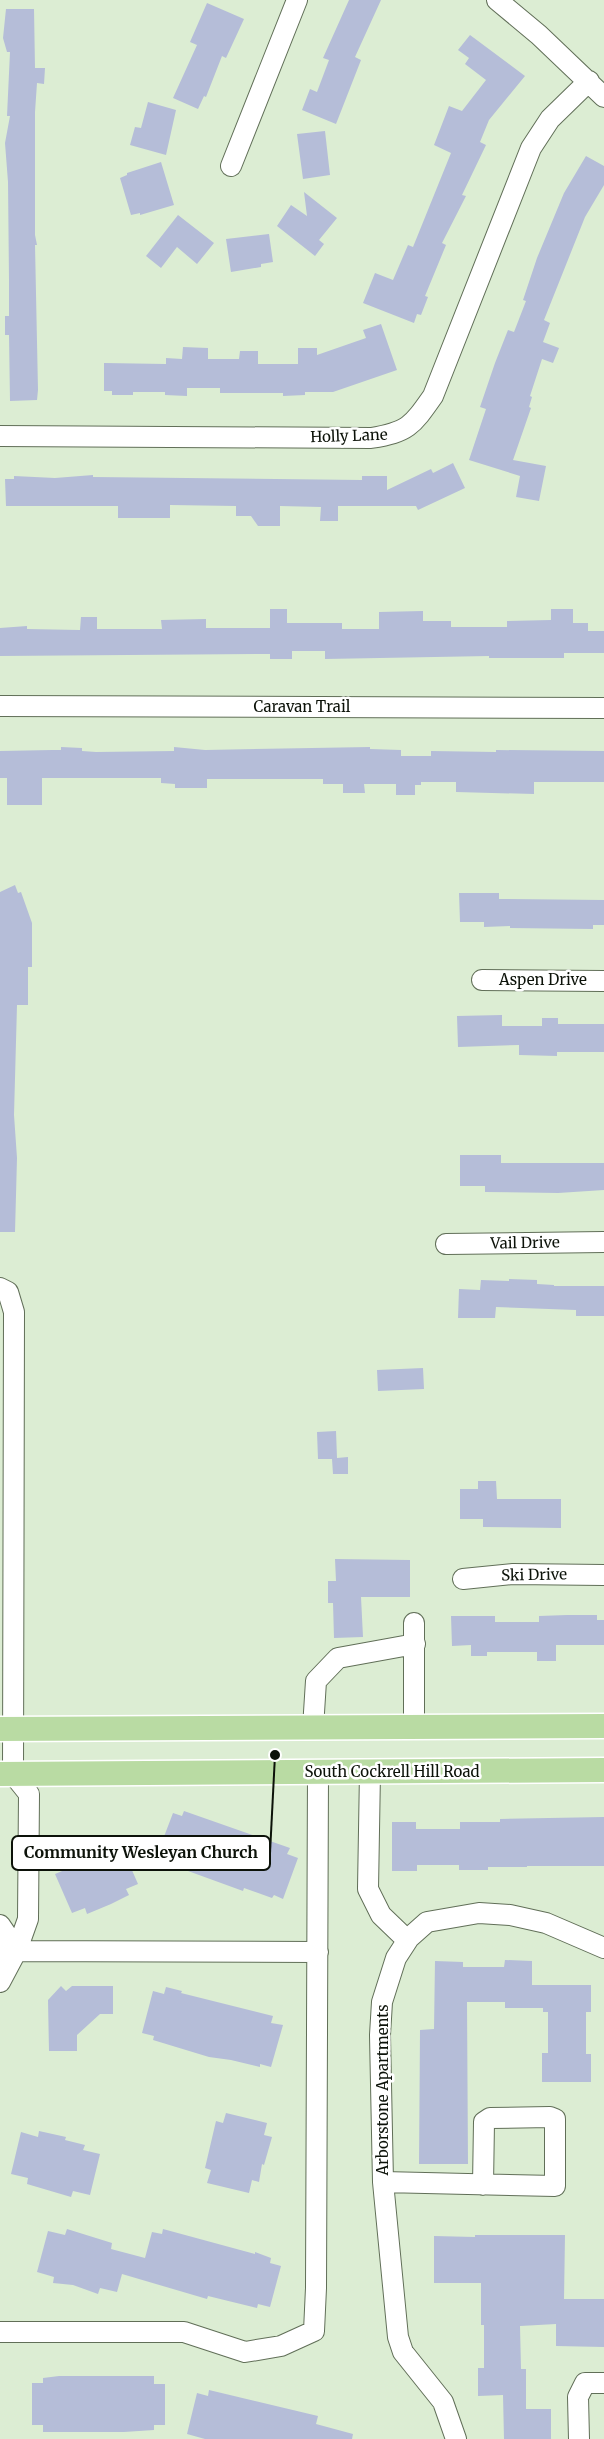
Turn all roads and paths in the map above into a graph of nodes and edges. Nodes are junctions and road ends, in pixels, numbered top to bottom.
1 (297, 0) edge
2 (497, 0) edge
3 (589, 81) junction
4 (604, 98) edge
5 (231, 166) dead end
6 (0, 436) edge
7 (0, 706) edge
8 (604, 708) edge
9 (482, 980) dead end
10 (604, 981) edge
11 (604, 1242) edge
12 (446, 1244) dead end
13 (0, 1288) edge
14 (604, 1575) edge
15 (463, 1579) dead end
16 (414, 1623) dead end
17 (415, 1644) junction
18 (604, 1726) edge
19 (414, 1727) junction
20 (313, 1728) junction
21 (7, 1729) edge
22 (604, 1770) edge
23 (318, 1772) junction
24 (370, 1772) junction
25 (4, 1779) edge
26 (0, 1925) edge
27 (407, 1941) junction
28 (604, 1948) edge
29 (8, 1950) edge
30 (318, 1952) junction
31 (0, 1982) edge
32 (383, 2182) junction
33 (483, 2185) junction
34 (0, 2332) edge
35 (604, 2383) edge
36 (456, 2439) edge
37 (579, 2439) edge

1 - 5 street
2 - 3 street
3 - 4 street
3 - 6 street, Holly Lane
7 - 8 street, Caravan Trail
9 - 10 street, Aspen Drive
11 - 12 street, Vail Drive
13 - 21 street
14 - 15 street, Ski Drive
16 - 17 street
17 - 19 street
17 - 20 street
18 - 19 main road
19 - 20 main road
20 - 21 main road
21 - 25 street
22 - 24 main road, South Cockrell Hill Road
23 - 24 main road, South Cockrell Hill Road
23 - 25 main road, South Cockrell Hill Road
23 - 30 street
24 - 27 street
25 - 29 street
26 - 29 street
27 - 28 street, Arborstone Apartments
27 - 32 street, Arborstone Apartments
29 - 30 street
29 - 31 street
30 - 34 street
32 - 33 street
32 - 36 street, Arborstone Apartments
33 - 33 street
35 - 37 street

